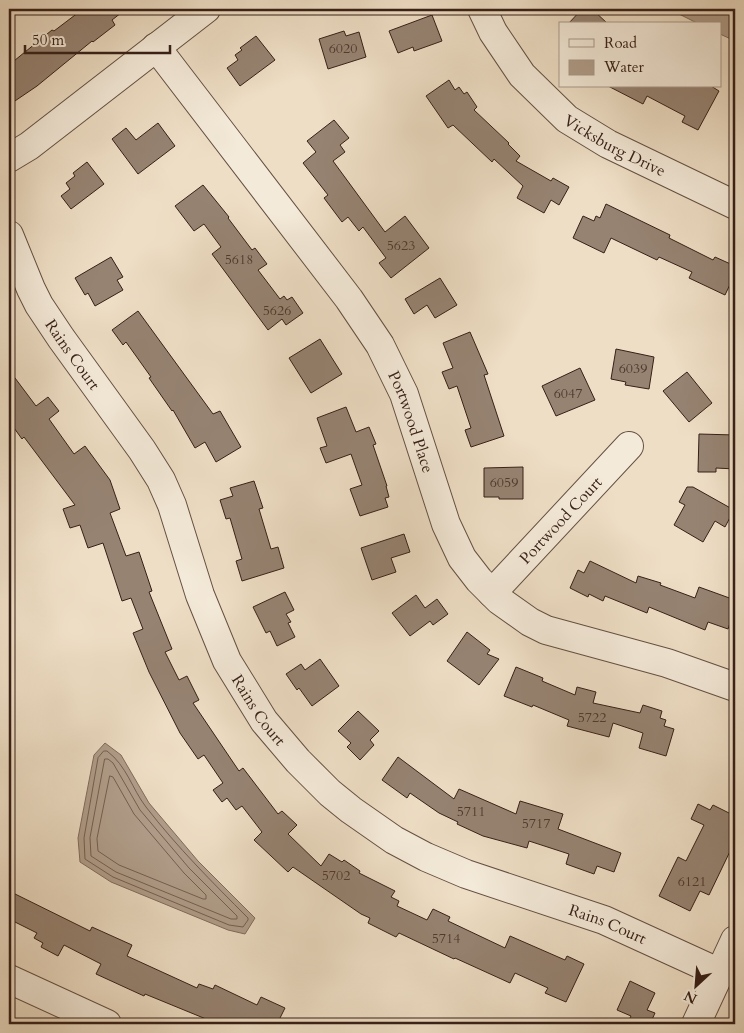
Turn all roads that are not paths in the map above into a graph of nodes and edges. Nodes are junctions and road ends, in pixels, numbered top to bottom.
1 (206, 9) edge
2 (482, 9) edge
3 (156, 47) junction
4 (9, 158) edge
5 (735, 205) edge
6 (9, 234) edge
7 (629, 446) dead end
8 (492, 593) junction
9 (735, 687) edge
10 (735, 940) edge
11 (720, 973) junction
12 (9, 979) edge
13 (107, 1024) edge
14 (696, 1024) edge

1 - 3 street
2 - 5 street, Vicksburg Drive
3 - 4 street
3 - 8 street, Portwood Place
6 - 11 street, Rains Court
7 - 8 street, Portwood Court
8 - 9 street, Portwood Place
10 - 11 street
11 - 14 street
12 - 13 street

